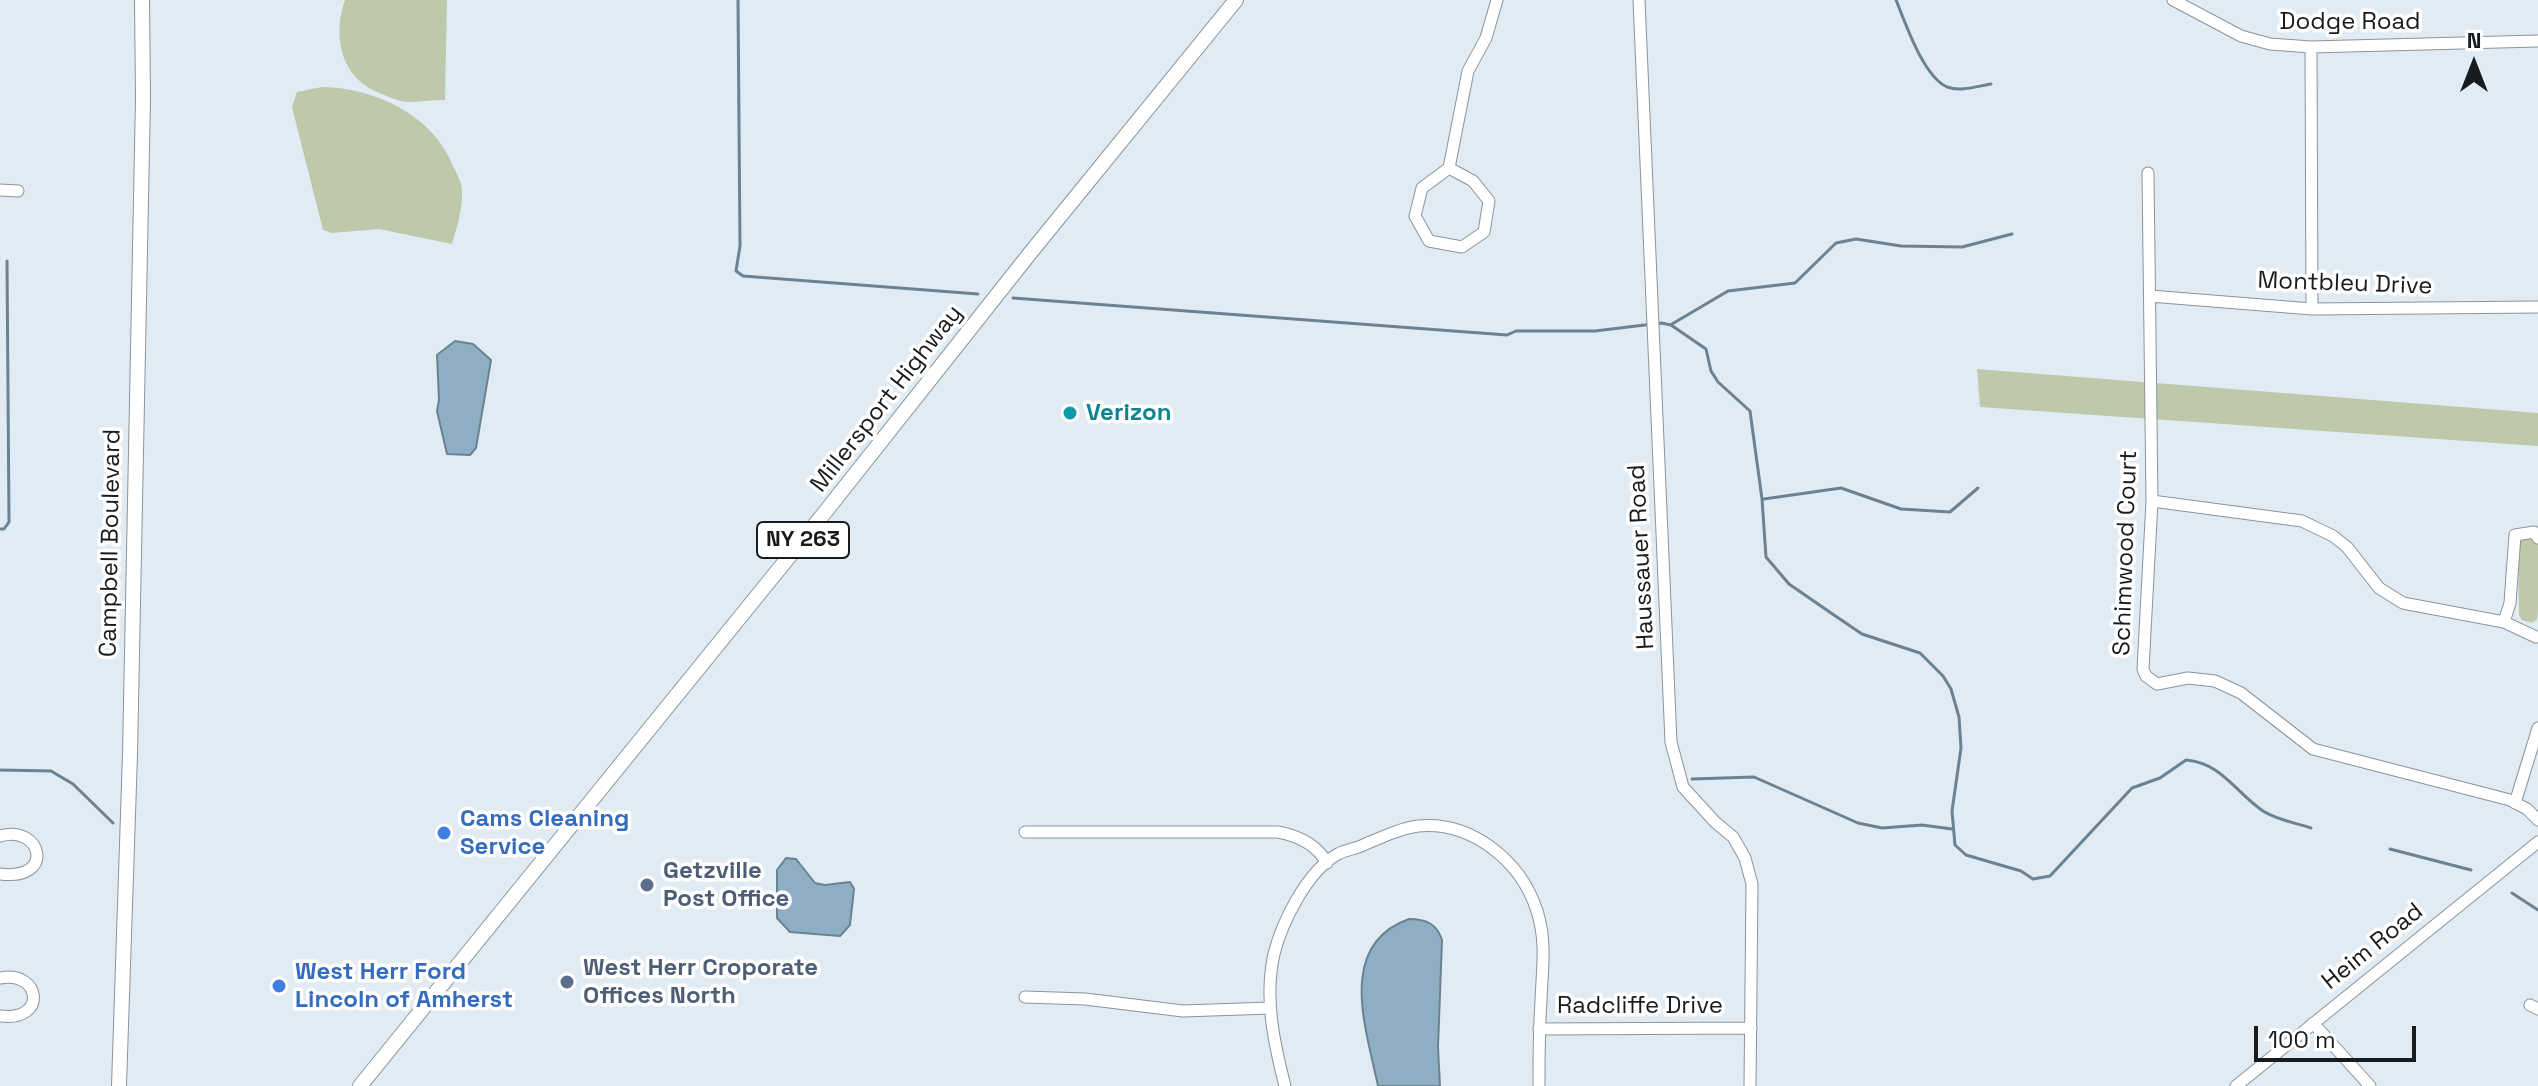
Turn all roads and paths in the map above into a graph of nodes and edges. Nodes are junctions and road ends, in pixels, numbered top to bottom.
1 (142, 0) edge
2 (1236, 0) edge
3 (1497, 0) edge
4 (1639, 0) edge
5 (2173, 0) edge
6 (2538, 41) edge
7 (2311, 47) junction
8 (1449, 168) junction
9 (2148, 173) dead end
10 (0, 190) edge
11 (18, 191) dead end
12 (2150, 296) junction
13 (2538, 307) edge
14 (2312, 309) junction
15 (2152, 501) junction
16 (2538, 538) edge
17 (2504, 622) junction
18 (2537, 639) edge
19 (2538, 728) edge
20 (2515, 803) junction
21 (2538, 820) edge
22 (1025, 832) dead end
23 (0, 836) edge
24 (2538, 842) edge
25 (1327, 863) junction
26 (0, 874) edge
27 (0, 978) edge
28 (1025, 997) dead end
29 (1270, 1008) junction
30 (0, 1016) edge
31 (2313, 1023) junction
32 (1751, 1028) junction
33 (1539, 1029) junction
34 (119, 1086) edge
35 (360, 1086) edge
36 (1285, 1086) edge
37 (1539, 1086) edge
38 (1750, 1086) edge
39 (2236, 1086) edge
40 (2370, 1086) edge

1 - 34 main road, Campbell Boulevard
2 - 35 main road, Millersport Highway / NY 263
3 - 8 street
4 - 32 street, Haussauer Road
5 - 7 street, Dodge Road
6 - 7 street, Dodge Road
7 - 14 street
8 - 8 street
9 - 12 street, Schimwood Court
10 - 11 street
12 - 14 street, Montbleu Drive
12 - 15 street, Schimwood Court
13 - 14 street, Montbleu Drive
15 - 17 street
15 - 20 street, Schimwood Court
16 - 17 street
17 - 18 street
19 - 20 street
20 - 21 street
22 - 25 street
23 - 26 street
24 - 31 street, Heim Road
25 - 29 street
25 - 33 street
27 - 30 street
28 - 29 street
29 - 36 street
31 - 39 street, Heim Road
31 - 40 street
32 - 33 street, Radcliffe Drive
32 - 38 street, Haussauer Road
33 - 37 street, Radcliffe Drive

